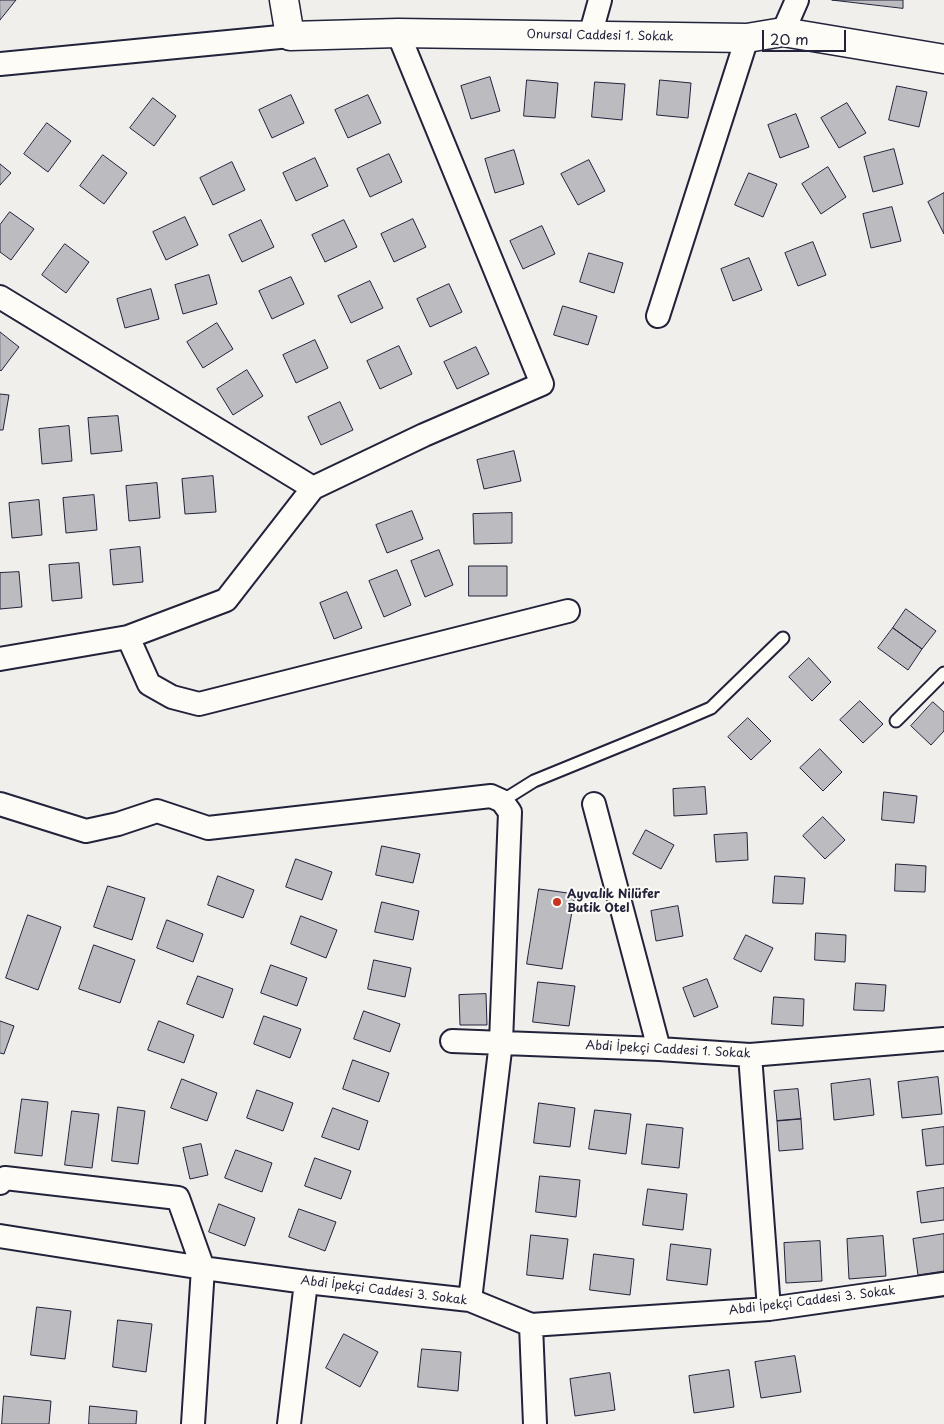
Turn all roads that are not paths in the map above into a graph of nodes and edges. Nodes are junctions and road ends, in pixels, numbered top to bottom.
1 (284, 0) edge
2 (600, 0) edge
3 (797, 0) edge
4 (783, 32) junction
5 (398, 33) junction
6 (290, 36) junction
7 (590, 36) junction
8 (747, 38) junction
9 (944, 60) edge
10 (0, 64) edge
11 (0, 297) edge
12 (658, 316) dead end
13 (313, 488) junction
14 (568, 611) dead end
15 (128, 637) junction
16 (783, 638) dead end
17 (0, 658) edge
18 (944, 673) edge
19 (896, 721) dead end
20 (502, 801) junction
21 (0, 804) edge
22 (594, 804) dead end
23 (944, 1039) edge
24 (452, 1041) dead end
25 (501, 1042) junction
26 (659, 1049) junction
27 (750, 1055) junction
28 (0, 1182) edge
29 (0, 1236) edge
30 (203, 1268) junction
31 (306, 1282) junction
32 (944, 1284) edge
33 (470, 1300) junction
34 (769, 1309) junction
35 (531, 1325) junction
36 (194, 1424) edge
37 (289, 1424) edge
38 (536, 1424) edge

1 - 6 street
2 - 7 street
3 - 4 street
4 - 8 street, Onursal Caddesi 1. Sokak
4 - 9 street, Onursal Caddesi 1. Sokak
5 - 6 street, Onursal Caddesi 1. Sokak
5 - 7 street, Onursal Caddesi 1. Sokak
5 - 13 street
6 - 10 street
7 - 8 street, Onursal Caddesi 1. Sokak
8 - 12 street
11 - 13 street
13 - 15 street
14 - 15 street
15 - 17 street
16 - 20 lane
18 - 19 lane
20 - 21 street
20 - 25 street
22 - 26 street
23 - 27 street, Abdi İpekçi Caddesi 1. Sokak
24 - 25 street, Abdi İpekçi Caddesi 1. Sokak
25 - 26 street, Abdi İpekçi Caddesi 1. Sokak
25 - 33 street
26 - 27 street, Abdi İpekçi Caddesi 1. Sokak
27 - 34 street
28 - 30 street
29 - 30 street, Abdi İpekçi Caddesi 3. Sokak
30 - 31 street, Abdi İpekçi Caddesi 3. Sokak
30 - 36 street
31 - 33 street, Abdi İpekçi Caddesi 3. Sokak
31 - 37 street
32 - 34 street, Abdi İpekçi Caddesi 3. Sokak
33 - 35 street, Abdi İpekçi Caddesi 3. Sokak
34 - 35 street, Abdi İpekçi Caddesi 3. Sokak
35 - 38 street

